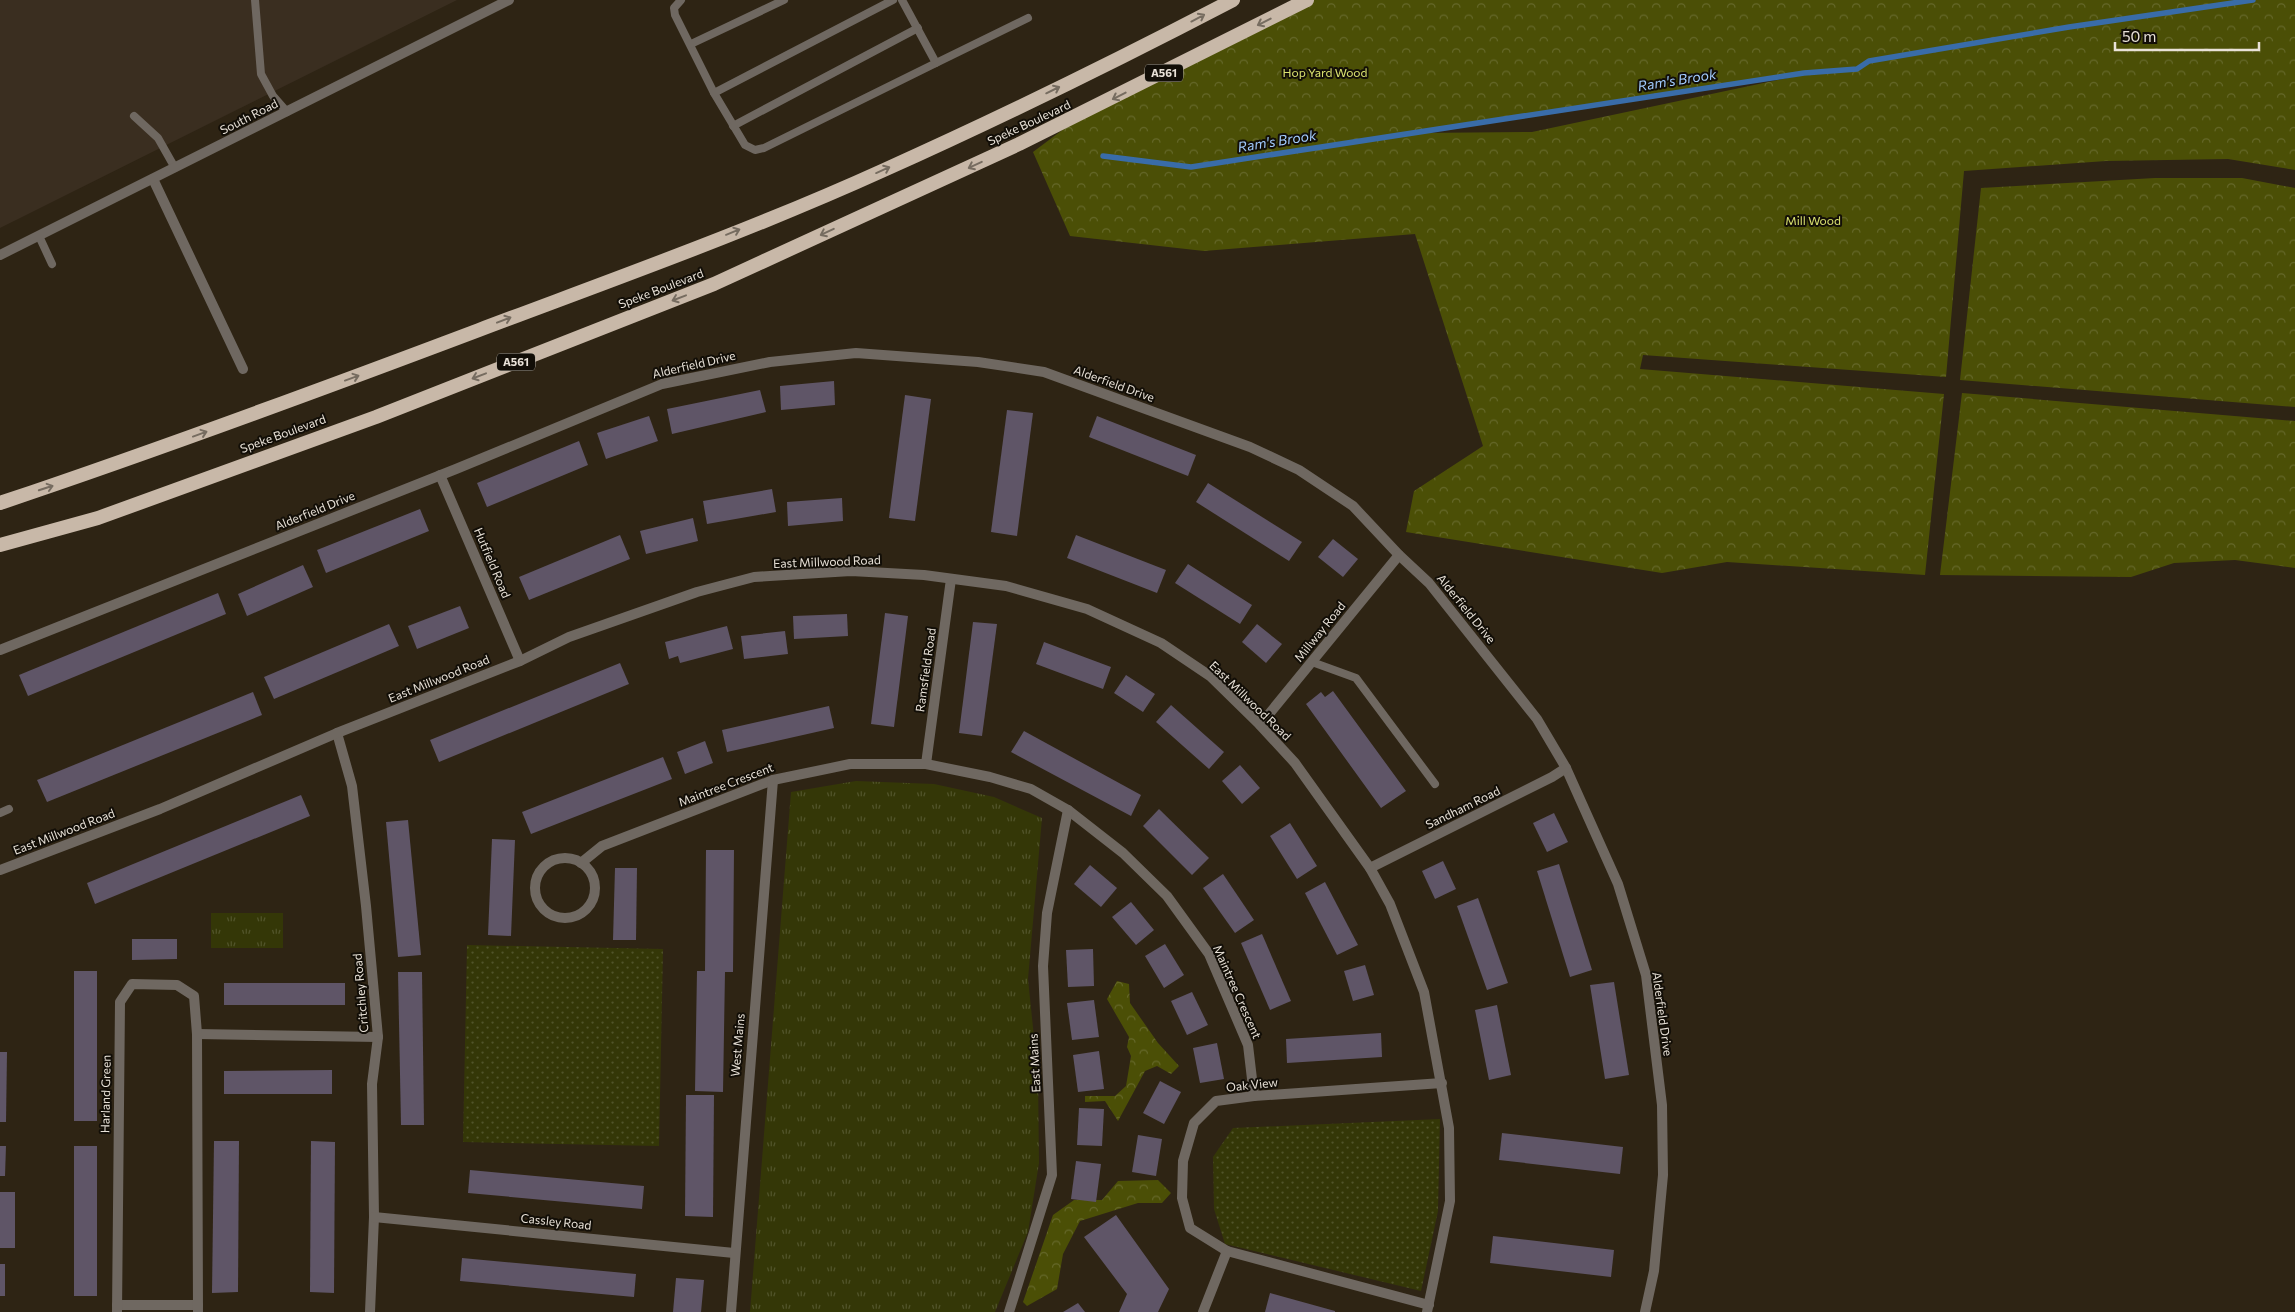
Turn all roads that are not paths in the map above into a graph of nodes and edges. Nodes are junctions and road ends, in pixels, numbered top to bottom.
1 (255, 0) edge
2 (510, 0) edge
3 (681, 0) edge
4 (784, 0) edge
5 (893, 0) edge
6 (902, 0) edge
7 (1232, 0) edge
8 (1307, 0) edge
9 (1028, 18) dead end
10 (918, 28) junction
11 (691, 44) junction
12 (936, 62) junction
13 (714, 93) junction
14 (287, 112) junction
15 (134, 116) dead end
16 (734, 126) junction
17 (175, 168) junction
18 (153, 179) junction
19 (39, 236) junction
20 (0, 256) edge
21 (52, 264) dead end
22 (243, 369) dead end
23 (440, 475) junction
24 (0, 503) edge
25 (0, 545) edge
26 (1398, 555) junction
27 (951, 579) junction
28 (0, 650) edge
29 (520, 661) junction
30 (1312, 662) junction
31 (1260, 725) junction
32 (337, 734) junction
33 (926, 764) junction
34 (1566, 768) junction
35 (773, 780) junction
36 (1435, 784) dead end
37 (10, 809) dead end
38 (1068, 810) junction
39 (0, 813) edge
40 (581, 863) junction
41 (1370, 868) junction
42 (0, 870) edge
43 (198, 1034) junction
44 (378, 1038) junction
45 (1442, 1084) junction
46 (1254, 1096) junction
47 (374, 1216) junction
48 (1227, 1251) junction
49 (734, 1253) junction
50 (117, 1309) edge
51 (198, 1309) edge
52 (1428, 1309) edge
53 (370, 1312) edge
54 (731, 1312) edge
55 (1009, 1312) edge
56 (1203, 1312) edge
57 (1645, 1312) edge

1 - 14 lane
2 - 14 street, South Road
3 - 11 lane
4 - 11 lane
5 - 13 lane
6 - 10 lane
24 -> 7 highway, Speke Boulevard / A561
8 -> 25 highway, Speke Boulevard / A561
9 - 12 lane
10 - 12 lane
10 - 16 lane
11 - 13 lane
12 - 16 lane
13 - 16 lane
14 - 17 street, South Road
15 - 17 lane
17 - 18 street, South Road
18 - 19 street, South Road
18 - 22 street
19 - 20 street, South Road
19 - 21 lane
23 - 26 street, Alderfield Drive
23 - 28 street, Alderfield Drive
23 - 29 street, Hutfield Road
26 - 30 street, Millway Road
26 - 34 street, Alderfield Drive
27 - 29 street, East Millwood Road
27 - 31 street, East Millwood Road
27 - 33 street, Ramsfield Road
29 - 32 street, East Millwood Road
30 - 31 street, Millway Road
30 - 36 lane
31 - 41 street, East Millwood Road
32 - 42 street, East Millwood Road
32 - 44 street, Critchley Road
33 - 35 street, Maintree Crescent
33 - 38 street, Maintree Crescent
34 - 41 street, Sandham Road
34 - 57 street, Alderfield Drive
35 - 40 street, Maintree Crescent
35 - 49 street, West Mains
37 - 39 lane
38 - 46 street, Maintree Crescent
38 - 55 street, East Mains
40 - 40 street
41 - 45 street, East Millwood Road
43 - 44 street
43 - 50 street, Harland Green
43 - 51 street, Harland Green
44 - 47 street, Critchley Road
45 - 46 street, Oak View
45 - 52 street, East Millwood Road
46 - 48 street, Oak View
47 - 49 street, Cassley Road
47 - 53 street, Critchley Road
48 - 52 street, Oak View
48 - 56 street
49 - 54 street, West Mains
50 - 51 street

